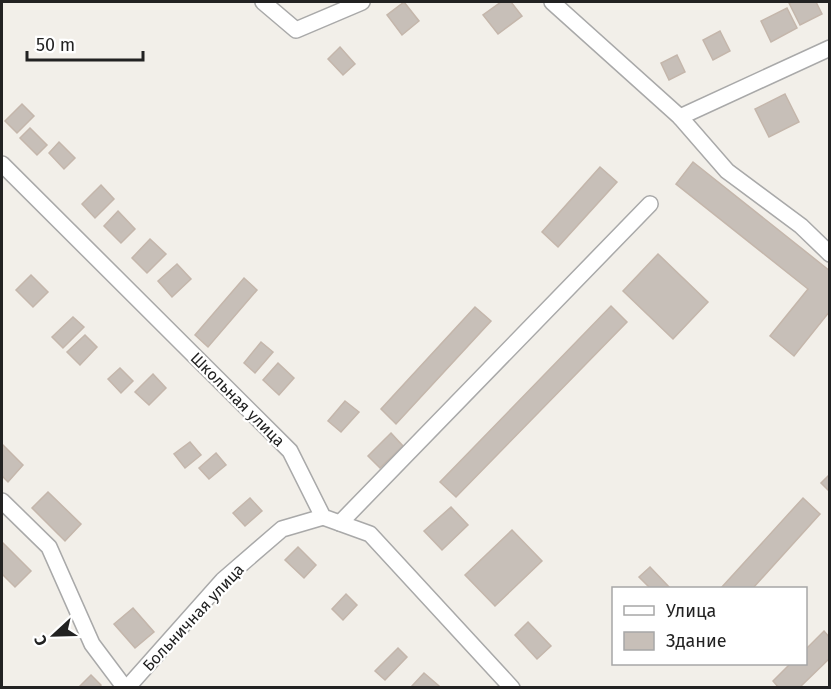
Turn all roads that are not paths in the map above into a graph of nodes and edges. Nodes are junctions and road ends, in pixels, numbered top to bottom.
1 (263, 2) edge
2 (362, 2) edge
3 (552, 2) edge
4 (830, 48) edge
5 (680, 117) junction
6 (2, 164) edge
7 (650, 204) dead end
8 (830, 254) edge
9 (2, 501) edge
10 (323, 517) junction
11 (340, 523) junction
12 (126, 687) edge
13 (512, 687) edge

1 - 2 street
3 - 5 street
4 - 5 street
5 - 8 street
6 - 10 street, Школьная улица
7 - 11 street
9 - 12 street
10 - 11 street
10 - 12 street, Больничная улица
11 - 13 street

